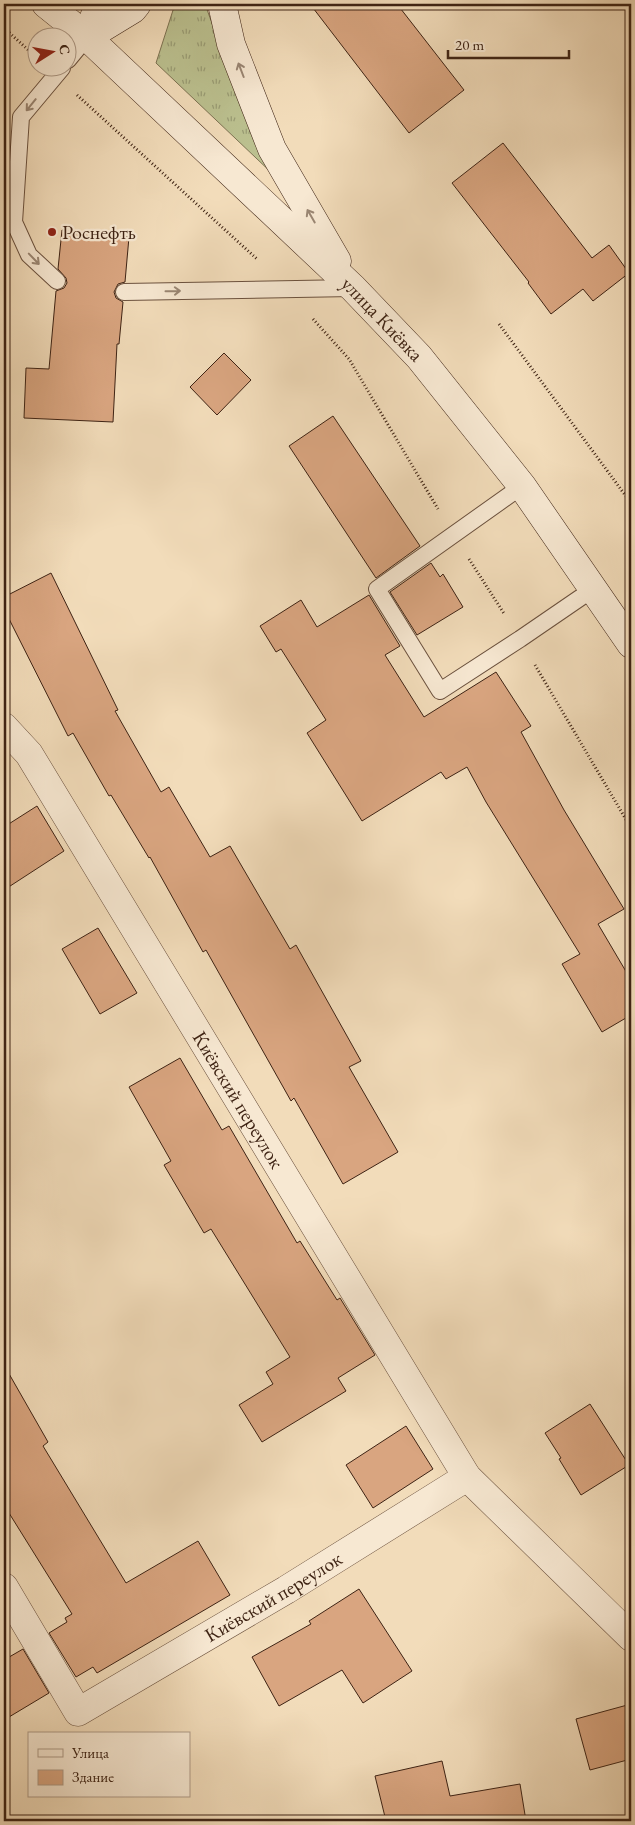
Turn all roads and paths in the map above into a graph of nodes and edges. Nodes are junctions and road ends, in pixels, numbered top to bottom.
1 (46, 4) edge
2 (99, 4) edge
3 (137, 4) edge
4 (222, 4) edge
5 (4, 28) edge
6 (87, 37) junction
7 (78, 48) edge
8 (28, 49) edge
9 (53, 78) edge
10 (66, 78) edge
11 (57, 281) dead end
12 (353, 288) junction
13 (286, 289) junction
14 (124, 292) dead end
15 (499, 324) dead end
16 (522, 486) junction
17 (631, 503) edge
18 (454, 535) junction
19 (593, 589) junction
20 (520, 639) junction
21 (631, 644) edge
22 (4, 727) edge
23 (631, 828) edge
24 (467, 1476) junction
25 (4, 1588) edge
26 (631, 1637) edge

1 - 6 street, улица Киёвка
2 - 6 street
3 - 6 street
12 -> 4 street
5 - 8 path
6 - 7 lane
6 - 12 street, улица Киёвка
9 -> 11 lane
10 - 13 path
12 - 13 lane
12 - 16 street, улица Киёвка
14 -> 13 lane
13 - 18 path
15 - 17 path
16 - 18 lane
16 - 19 street, улица Киёвка
18 - 20 path
18 - 20 lane
19 - 20 lane
19 - 21 street, улица Киёвка
20 - 23 path
22 - 24 street, Киёвский переулок
24 - 25 street, Киёвский переулок
24 - 26 street, Киёвский переулок

